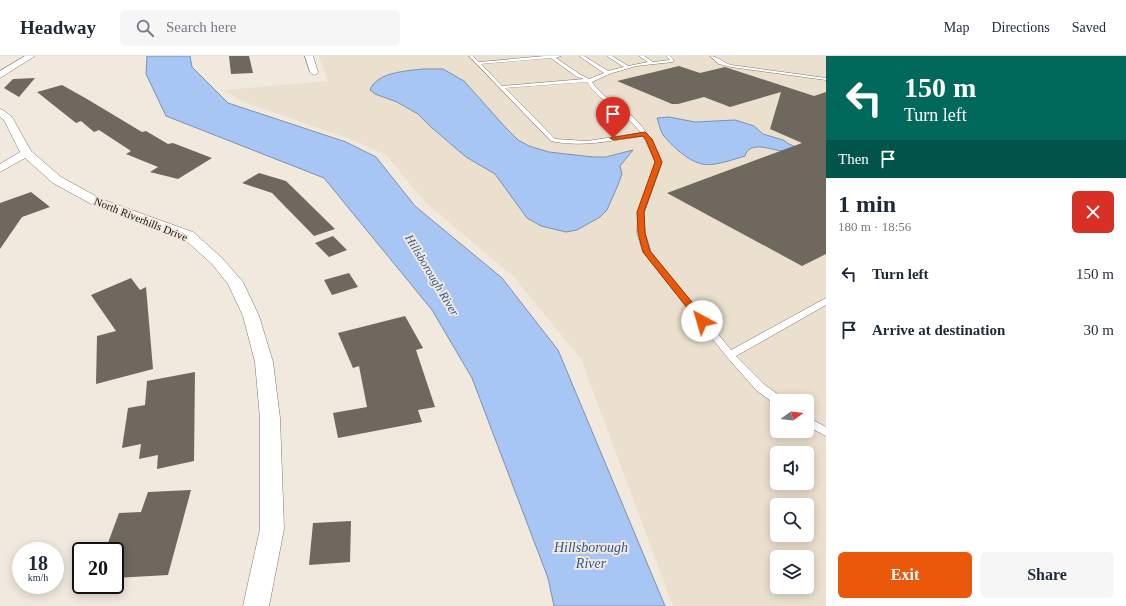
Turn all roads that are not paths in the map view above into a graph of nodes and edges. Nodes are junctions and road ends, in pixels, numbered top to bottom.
1 (31, 56) edge
2 (309, 56) edge
3 (471, 56) edge
4 (559, 56) edge
5 (581, 56) edge
6 (609, 56) edge
7 (641, 56) edge
8 (668, 56) edge
9 (712, 56) edge
10 (552, 57) edge
11 (478, 63) junction
12 (654, 64) junction
13 (628, 68) junction
14 (314, 72) dead end
15 (607, 73) junction
16 (0, 75) edge
17 (826, 79) edge
18 (593, 80) junction
19 (502, 87) junction
20 (0, 112) edge
21 (645, 134) junction
22 (26, 153) junction
23 (0, 169) edge
24 (826, 301) edge
25 (730, 355) junction
26 (770, 394) edge
27 (814, 425) edge
28 (826, 432) edge
29 (256, 606) edge

1 - 16 street
2 - 14 street
3 - 11 lane
4 - 10 lane
5 - 15 lane
6 - 13 lane
7 - 12 lane
8 - 12 lane
9 - 17 lane
10 - 11 lane
10 - 18 lane
11 - 19 lane
12 - 13 lane
13 - 15 lane
15 - 18 lane
18 - 19 lane
18 - 21 lane
19 - 21 lane
20 - 22 street, North Riverhills Drive
21 - 25 lane
22 - 23 street
22 - 29 street, North Riverhills Drive
24 - 25 lane
25 - 26 lane
27 - 28 lane

